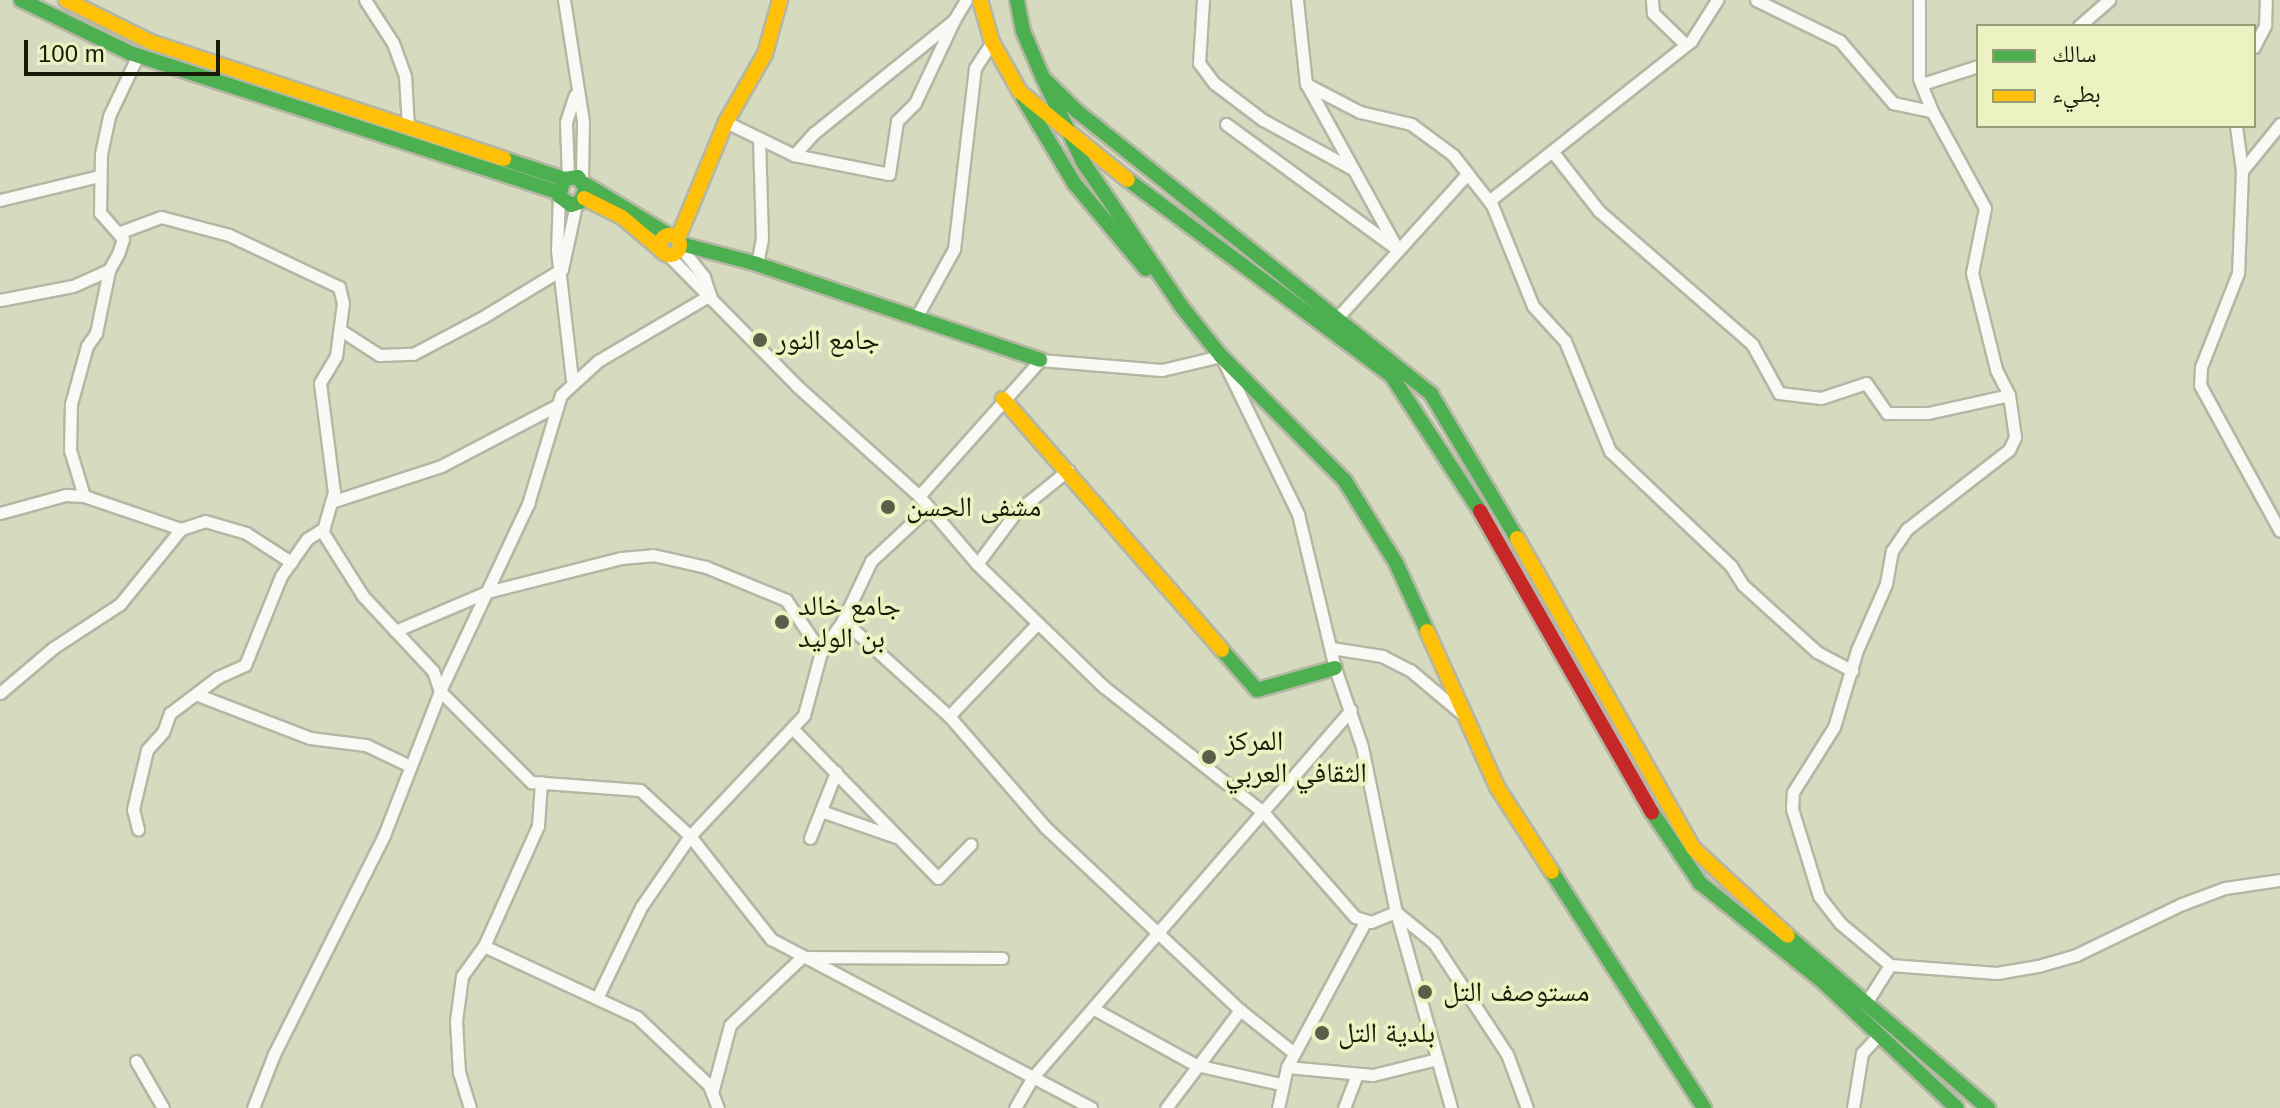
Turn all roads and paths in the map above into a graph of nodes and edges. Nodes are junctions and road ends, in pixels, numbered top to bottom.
1 (21, 0) edge
2 (66, 0) edge
3 (365, 0) edge
4 (564, 0) edge
5 (780, 0) edge
6 (966, 0) edge
7 (980, 0) edge
8 (1017, 0) edge
9 (1203, 0) edge
10 (1297, 0) edge
11 (1652, 0) edge
12 (1717, 0) edge
13 (1756, 0) edge
14 (1780, 0) edge
15 (1919, 0) edge
16 (2109, 0) edge
17 (2266, 0) edge
18 (1790, 15) junction
19 (954, 20) junction
20 (2081, 24) edge
21 (992, 42) junction
22 (2256, 43) edge
23 (1686, 45) junction
24 (138, 55) junction
25 (1976, 67) edge
26 (1043, 78) junction
27 (1306, 84) junction
28 (1922, 84) junction
29 (1020, 92) junction
30 (1932, 111) junction
31 (726, 122) junction
32 (1226, 124) dead end
33 (2280, 124) edge
34 (408, 127) junction
35 (2236, 128) edge
36 (1068, 129) junction
37 (759, 139) junction
38 (1552, 151) junction
39 (794, 155) junction
40 (1353, 169) junction
41 (2242, 171) junction
42 (1467, 174) junction
43 (99, 176) junction
44 (572, 189) junction
45 (0, 200) edge
46 (1489, 201) junction
47 (118, 233) junction
48 (673, 245) junction
49 (1398, 250) junction
50 (757, 264) junction
51 (562, 269) junction
52 (109, 270) junction
53 (710, 295) junction
54 (0, 300) edge
55 (1182, 307) junction
56 (917, 316) junction
57 (1338, 317) junction
58 (342, 331) junction
59 (1221, 356) junction
60 (1040, 360) junction
61 (572, 380) junction
62 (2009, 395) junction
63 (1003, 399) junction
64 (556, 406) junction
65 (1068, 470) junction
66 (84, 496) junction
67 (919, 496) junction
68 (331, 502) junction
69 (929, 507) junction
70 (0, 513) edge
71 (181, 529) junction
72 (322, 531) junction
73 (2280, 531) edge
74 (291, 562) junction
75 (977, 564) junction
76 (487, 592) junction
77 (843, 620) junction
78 (1037, 624) junction
79 (395, 631) junction
80 (1331, 648) junction
81 (821, 652) junction
82 (1335, 668) junction
83 (1852, 671) junction
84 (440, 691) junction
85 (0, 693) edge
86 (198, 695) junction
87 (1351, 710) junction
88 (1462, 714) junction
89 (949, 716) junction
90 (792, 728) junction
91 (410, 766) junction
92 (836, 772) junction
93 (541, 782) junction
94 (821, 811) junction
95 (1264, 813) junction
96 (138, 829) dead end
97 (690, 836) junction
98 (897, 837) junction
99 (810, 838) dead end
100 (971, 844) dead end
101 (2280, 880) edge
102 (1396, 912) junction
103 (1365, 922) junction
104 (1157, 930) junction
105 (484, 946) junction
106 (802, 957) junction
107 (1002, 958) dead end
108 (1890, 965) junction
109 (597, 998) junction
110 (1866, 1003) junction
111 (1094, 1009) junction
112 (1240, 1010) junction
113 (1879, 1035) junction
114 (1294, 1053) junction
115 (1437, 1059) junction
116 (136, 1061) dead end
117 (1196, 1065) junction
118 (1287, 1067) junction
119 (1357, 1074) junction
120 (1032, 1078) junction
121 (1280, 1084) junction
122 (714, 1100) edge
123 (163, 1108) edge
124 (253, 1108) edge
125 (470, 1108) edge
126 (727, 1108) edge
127 (1015, 1108) edge
128 (1091, 1108) edge
129 (1166, 1108) edge
130 (1278, 1108) edge
131 (1344, 1108) edge
132 (1451, 1108) edge
133 (1527, 1108) edge
134 (1704, 1108) edge
135 (1853, 1108) edge
136 (1957, 1108) edge
137 (1988, 1108) edge

1 - 24 main road
2 - 34 main road
3 - 34 street
4 - 44 street
5 - 31 main road
6 - 19 street
7 - 21 main road
8 - 26 main road
9 - 40 street
10 - 27 street
11 - 23 street
12 - 23 street
13 - 18 street
14 - 18 street
15 - 28 street
16 - 20 street
17 - 22 street
18 - 30 street
19 - 39 street
19 - 39 street
21 - 29 main road
21 - 56 street
23 - 38 street
24 - 43 street
24 - 44 main road
25 - 28 street
26 - 36 main road
26 - 57 main road
27 - 40 street
27 - 42 street
28 - 30 street
29 - 36 main road
29 - 55 main road
30 - 62 street
31 - 37 street
31 - 48 main road
32 - 49 street
33 - 41 street
34 - 44 main road
35 - 41 street
36 - 55 main road
36 - 113 main road
37 - 39 street
37 - 50 street
38 - 46 street
38 - 62 street
40 - 49 street
41 - 73 street
42 - 46 street
42 - 49 street
43 - 45 street
43 - 47 street
44 - 48 main road
44 - 51 street
44 - 51 street
46 - 83 street
47 - 52 street
47 - 58 street
48 - 50 main road
48 - 53 street
49 - 57 street
50 - 56 main road
51 - 58 street
51 - 61 street
52 - 54 street
52 - 66 street
53 - 61 street
53 - 67 street
55 - 59 main road
56 - 60 main road
57 - 110 main road
58 - 68 street
59 - 60 street
59 - 80 street
59 - 88 main road
60 - 63 street
61 - 64 street
62 - 83 street
63 - 65 main road
63 - 67 street
64 - 68 street
64 - 76 street
65 - 75 street
65 - 82 main road
66 - 70 street
66 - 71 street
67 - 69 street
68 - 72 street
69 - 75 street
69 - 77 street
71 - 74 street
71 - 85 street
72 - 74 street
72 - 79 street
74 - 86 street
75 - 78 street
76 - 79 street
76 - 81 street
76 - 84 street
77 - 81 street
77 - 89 street
78 - 89 street
78 - 95 street
79 - 84 street
80 - 82 street
80 - 88 street
81 - 90 street
82 - 87 street
83 - 108 street
84 - 91 street
84 - 93 street
86 - 91 street
86 - 96 street
87 - 95 street
87 - 102 street
88 - 134 main road
89 - 104 street
90 - 92 street
90 - 97 street
91 - 124 street
92 - 94 street
92 - 98 street
93 - 97 street
93 - 105 street
94 - 98 street
94 - 99 street
95 - 103 street
95 - 104 street
97 - 106 street
97 - 109 street
98 - 100 street
101 - 108 street
102 - 103 street
102 - 115 street
102 - 133 street
103 - 114 street
104 - 111 street
104 - 112 street
105 - 109 street
105 - 125 street
106 - 107 street
106 - 120 street
106 - 122 street
108 - 110 street
109 - 122 street
110 - 137 main road
111 - 117 street
111 - 120 street
112 - 114 street
112 - 117 street
113 - 135 street
113 - 136 main road
114 - 118 street
115 - 119 street
115 - 132 street
116 - 123 street
117 - 121 street
117 - 129 street
118 - 119 street
118 - 121 street
119 - 131 street
120 - 127 street
120 - 128 street
121 - 130 street
122 - 126 street

